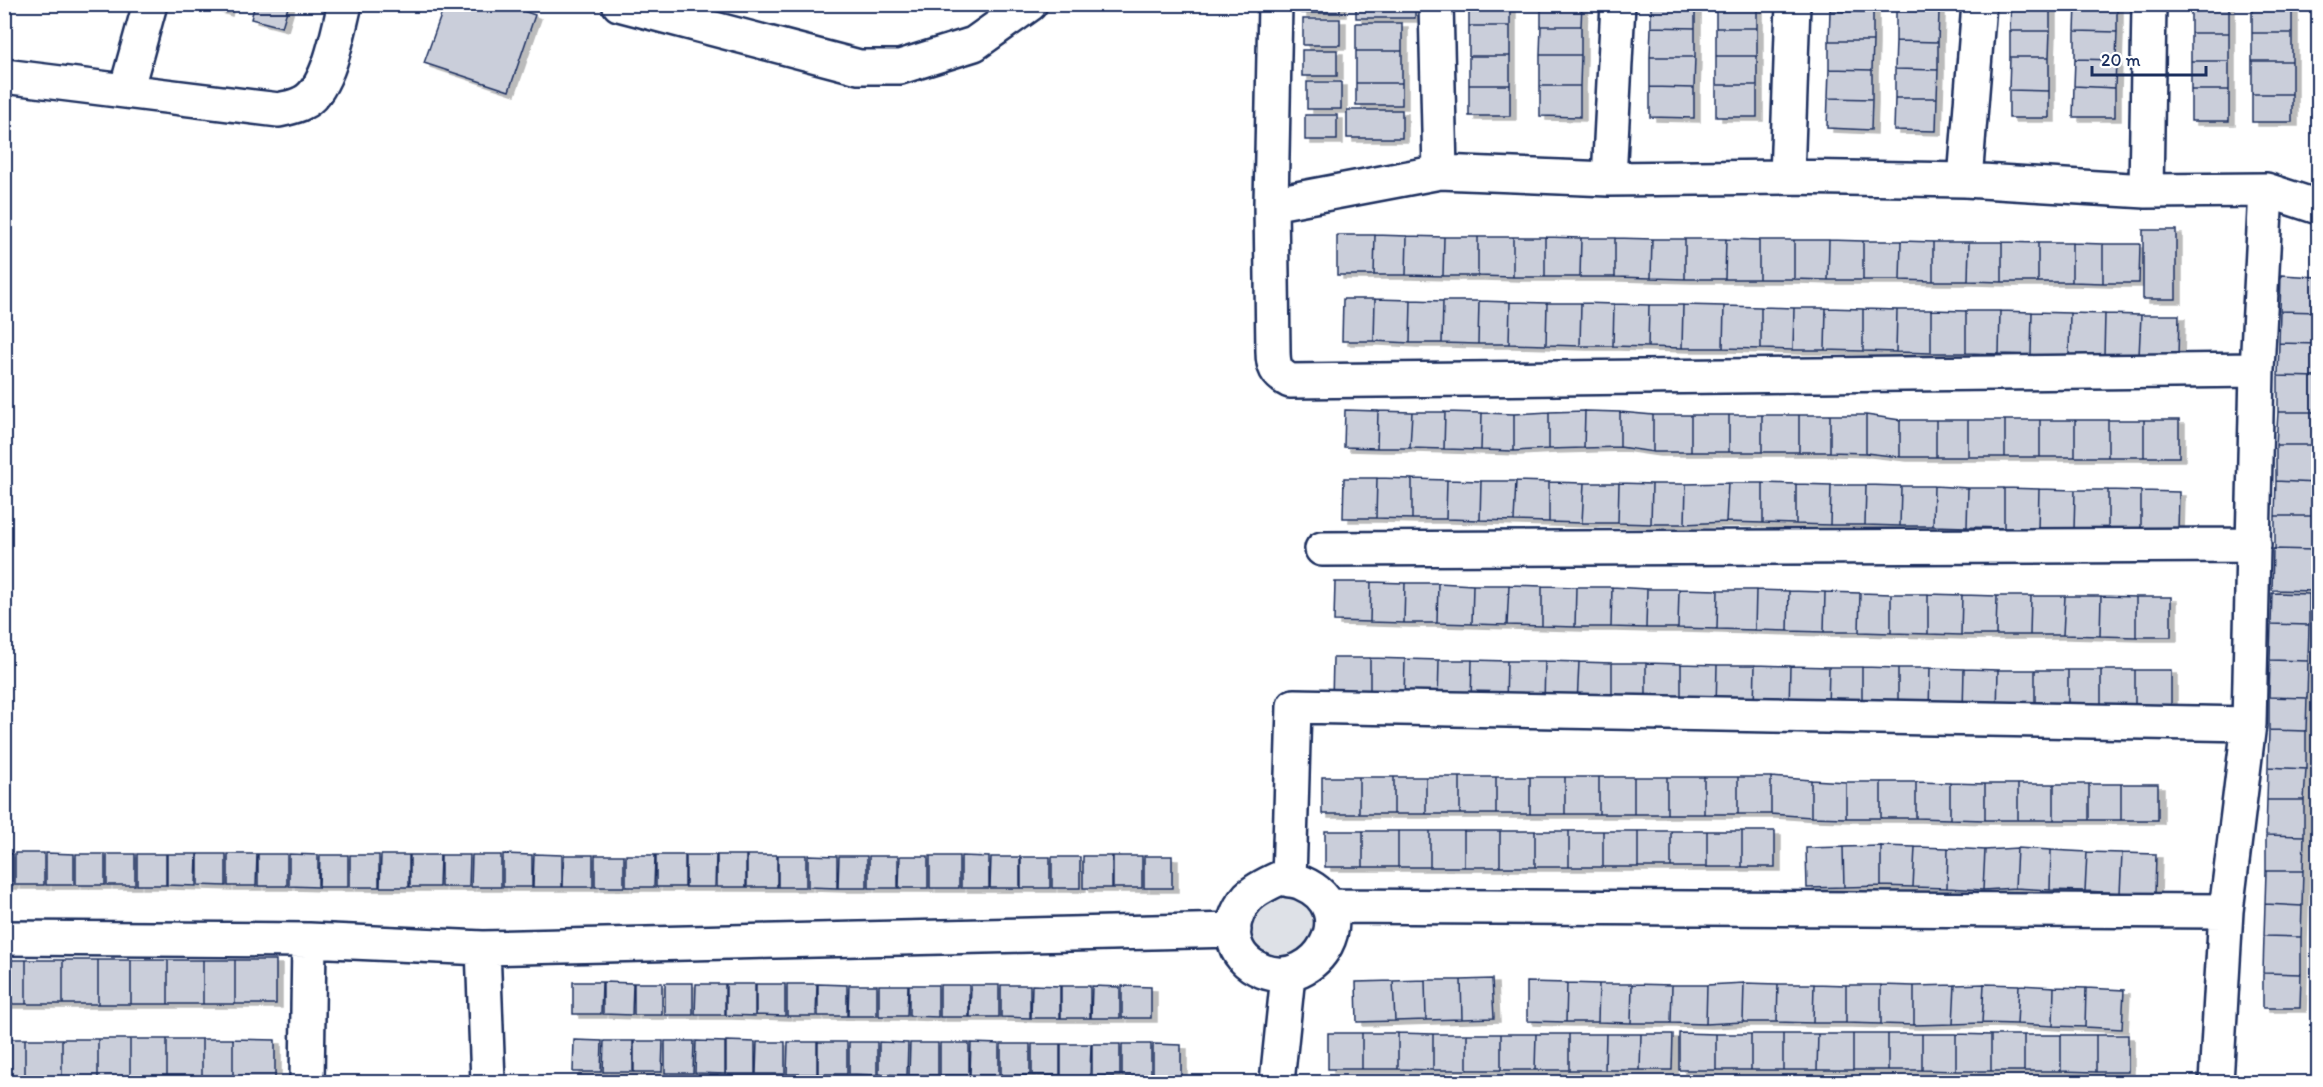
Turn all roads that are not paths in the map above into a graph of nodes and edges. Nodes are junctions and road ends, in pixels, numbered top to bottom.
1 (150, 4) edge
2 (345, 4) edge
3 (619, 4) edge
4 (1030, 4) edge
5 (1275, 4) edge
6 (1436, 4) edge
7 (1618, 4) edge
8 (1793, 4) edge
9 (1979, 4) edge
10 (2149, 4) edge
11 (4, 76) edge
12 (126, 91) junction
13 (1440, 172) junction
14 (1787, 177) junction
15 (1609, 179) junction
16 (1965, 180) junction
17 (2266, 190) junction
18 (2146, 191) junction
19 (1271, 204) junction
20 (2319, 207) edge
21 (2257, 370) junction
22 (2254, 545) junction
23 (1322, 549) dead end
24 (2249, 724) junction
25 (1289, 880) junction
26 (1329, 906) junction
27 (2226, 911) junction
28 (1234, 930) junction
29 (4, 938) edge
30 (309, 940) junction
31 (483, 948) junction
32 (1288, 975) junction
33 (307, 1083) edge
34 (488, 1083) edge
35 (1277, 1083) edge
36 (2216, 1083) edge

1 - 12 street
2 - 12 street
3 - 4 street
5 - 19 street
6 - 13 street
7 - 15 street
8 - 14 street
9 - 16 street
10 - 18 street
11 - 12 street
13 - 15 street
13 - 19 street
14 - 15 street
14 - 16 street
16 - 18 street
17 - 18 street
17 - 20 street
17 - 21 street
19 - 21 street
21 - 22 street
22 - 23 street
22 - 24 street
24 - 25 street
24 - 27 street
25 - 26 street
25 - 28 street
26 - 27 street
26 - 32 street
27 - 36 street
28 - 31 street
28 - 32 street
29 - 30 street
30 - 31 street
30 - 33 street
31 - 34 street
32 - 35 street

